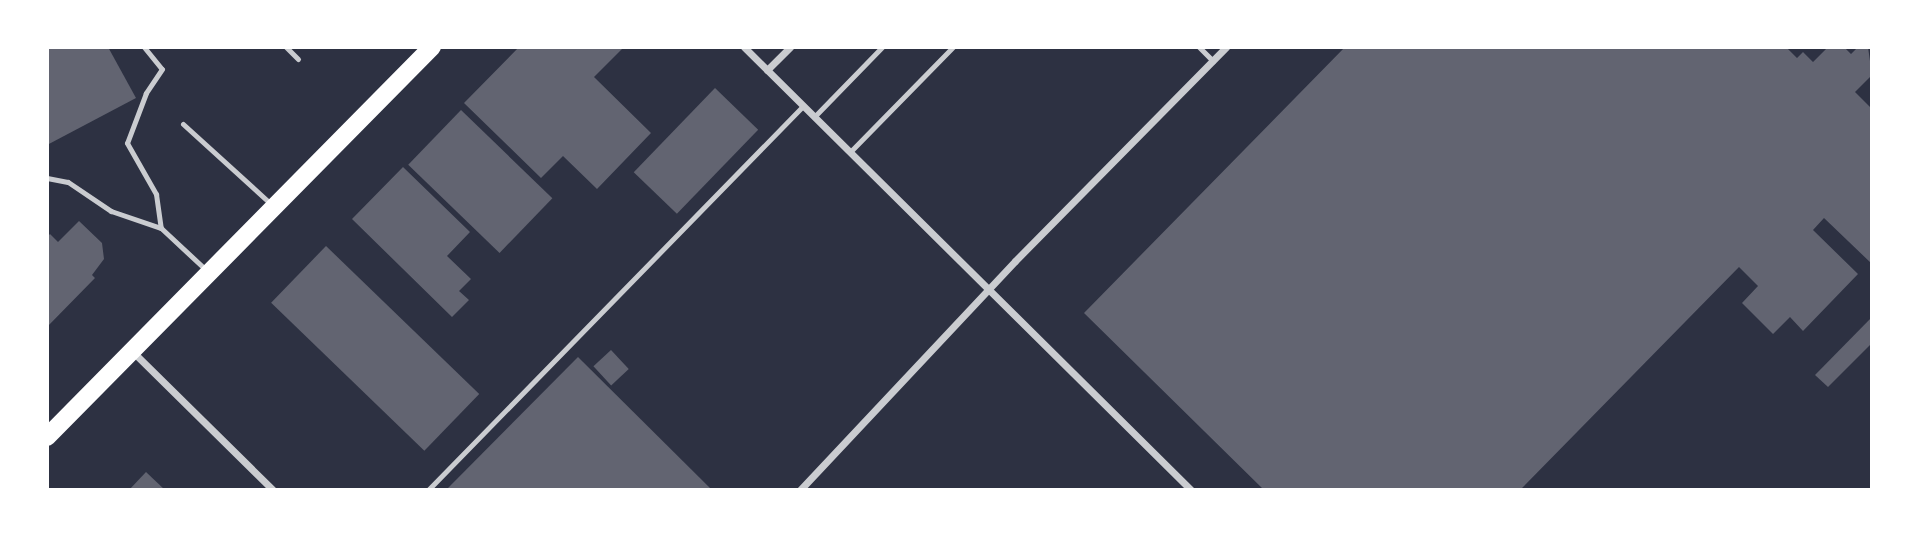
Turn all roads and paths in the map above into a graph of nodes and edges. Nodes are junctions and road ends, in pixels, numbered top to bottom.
1 (144, 47) edge
2 (286, 47) edge
3 (432, 47) edge
4 (744, 47) edge
5 (790, 47) edge
6 (882, 47) edge
7 (953, 47) edge
8 (1199, 47) edge
9 (1226, 47) edge
10 (298, 59) dead end
11 (1213, 61) junction
12 (767, 70) junction
13 (803, 106) junction
14 (814, 117) junction
15 (183, 124) dead end
16 (850, 152) junction
17 (47, 178) edge
18 (274, 207) junction
19 (161, 228) junction
20 (209, 273) junction
21 (989, 289) junction
22 (132, 351) junction
23 (47, 437) edge
24 (273, 490) edge
25 (428, 490) edge
26 (800, 490) edge
27 (1191, 490) edge

1 - 19 lane
2 - 10 lane
3 - 18 main road
4 - 12 street
5 - 12 street
6 - 14 lane
7 - 16 lane
8 - 11 lane
9 - 11 street
11 - 21 street
12 - 13 street
13 - 14 street
13 - 25 lane
14 - 16 street
15 - 18 lane
16 - 21 street
17 - 19 lane
18 - 20 main road
19 - 20 lane
20 - 22 main road
21 - 26 street
21 - 27 street
22 - 23 main road
22 - 24 street

